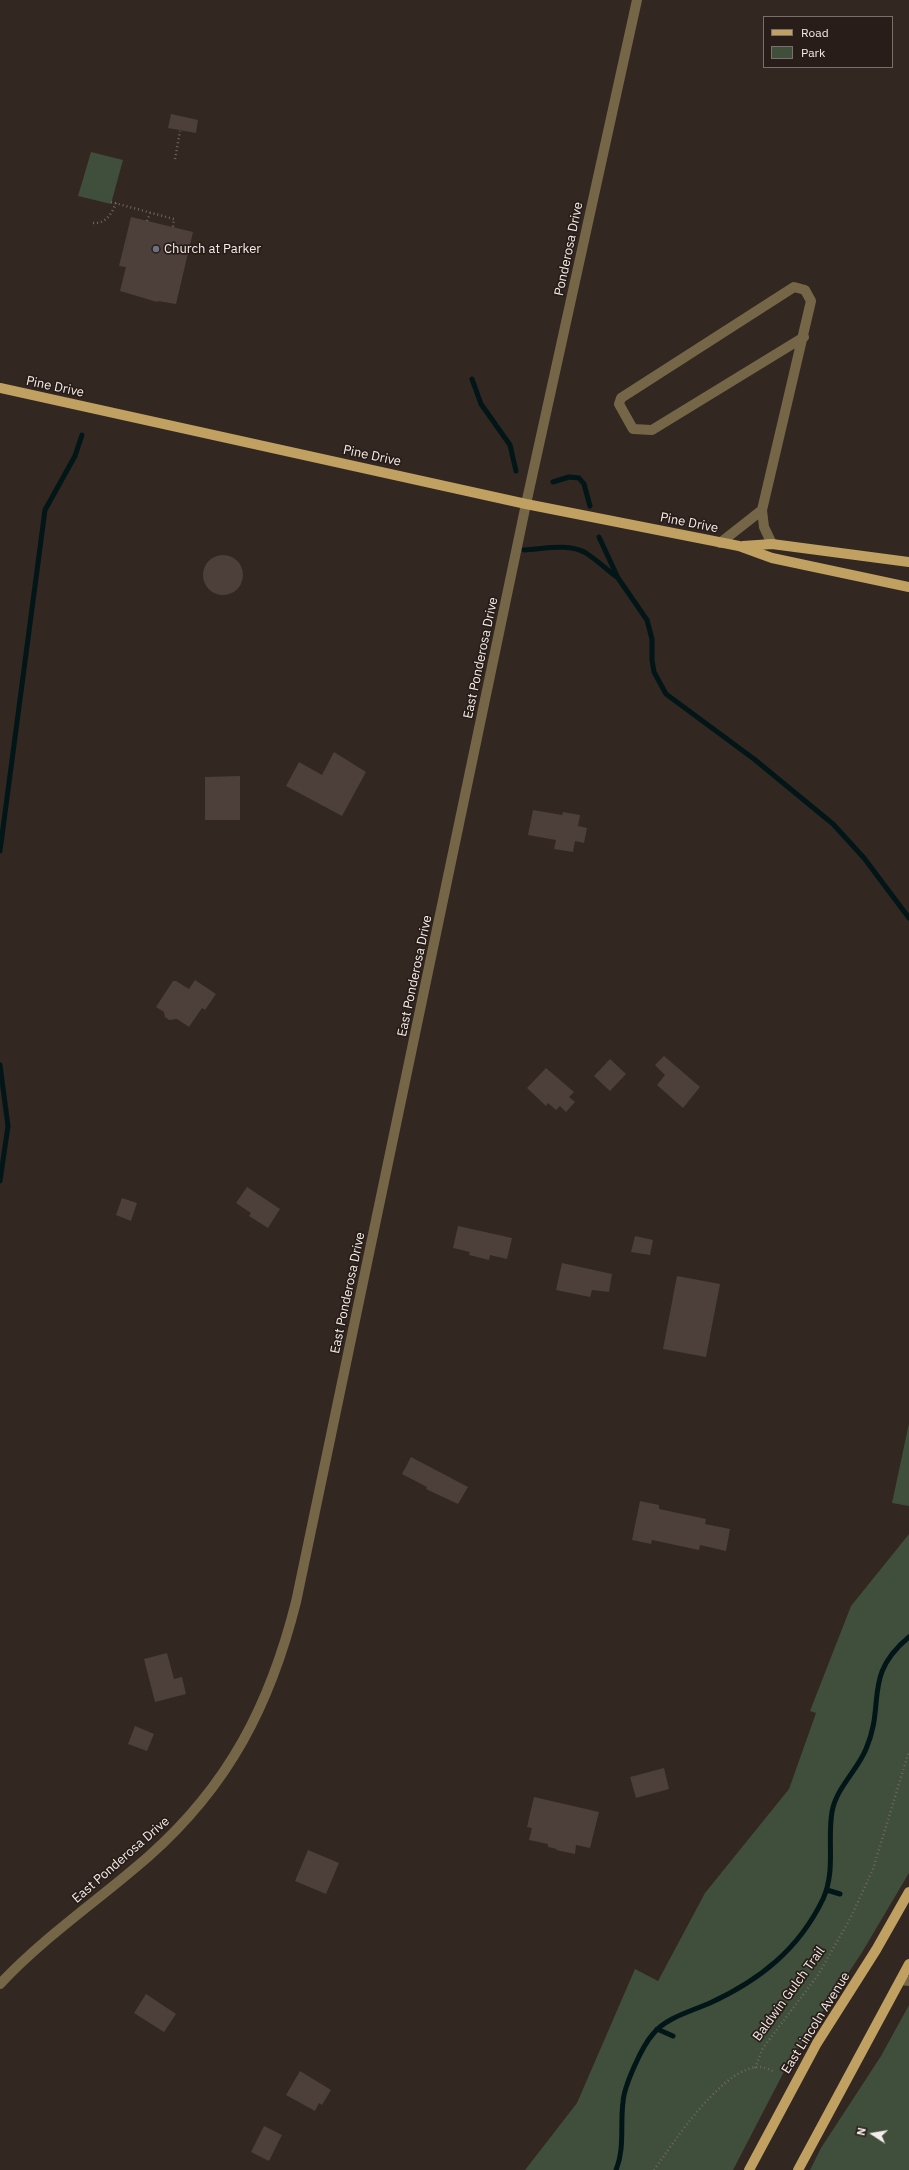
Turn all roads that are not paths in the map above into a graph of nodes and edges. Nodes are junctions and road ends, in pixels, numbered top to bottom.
1 (637, 0) edge
2 (804, 336) junction
3 (0, 388) edge
4 (526, 504) junction
5 (762, 510) junction
6 (720, 543) junction
7 (772, 544) junction
8 (739, 546) junction
9 (909, 562) edge
10 (909, 587) edge
11 (909, 1892) edge
12 (909, 1964) edge
13 (905, 1980) edge
14 (0, 1984) edge
15 (749, 2170) edge
16 (798, 2170) edge

1 - 4 street, Ponderosa Drive
2 - 2 street
2 - 5 street
3 - 4 main road, Pine Drive
4 - 6 main road, Pine Drive
4 - 14 street, East Ponderosa Drive
5 - 6 street
5 - 7 street
6 - 8 main road, Pine Drive
7 - 8 main road, Pine Drive
7 - 9 main road, Pine Drive
8 - 10 main road, Pine Drive
11 - 15 main road, East Lincoln Avenue
12 - 13 main road
13 - 16 main road

